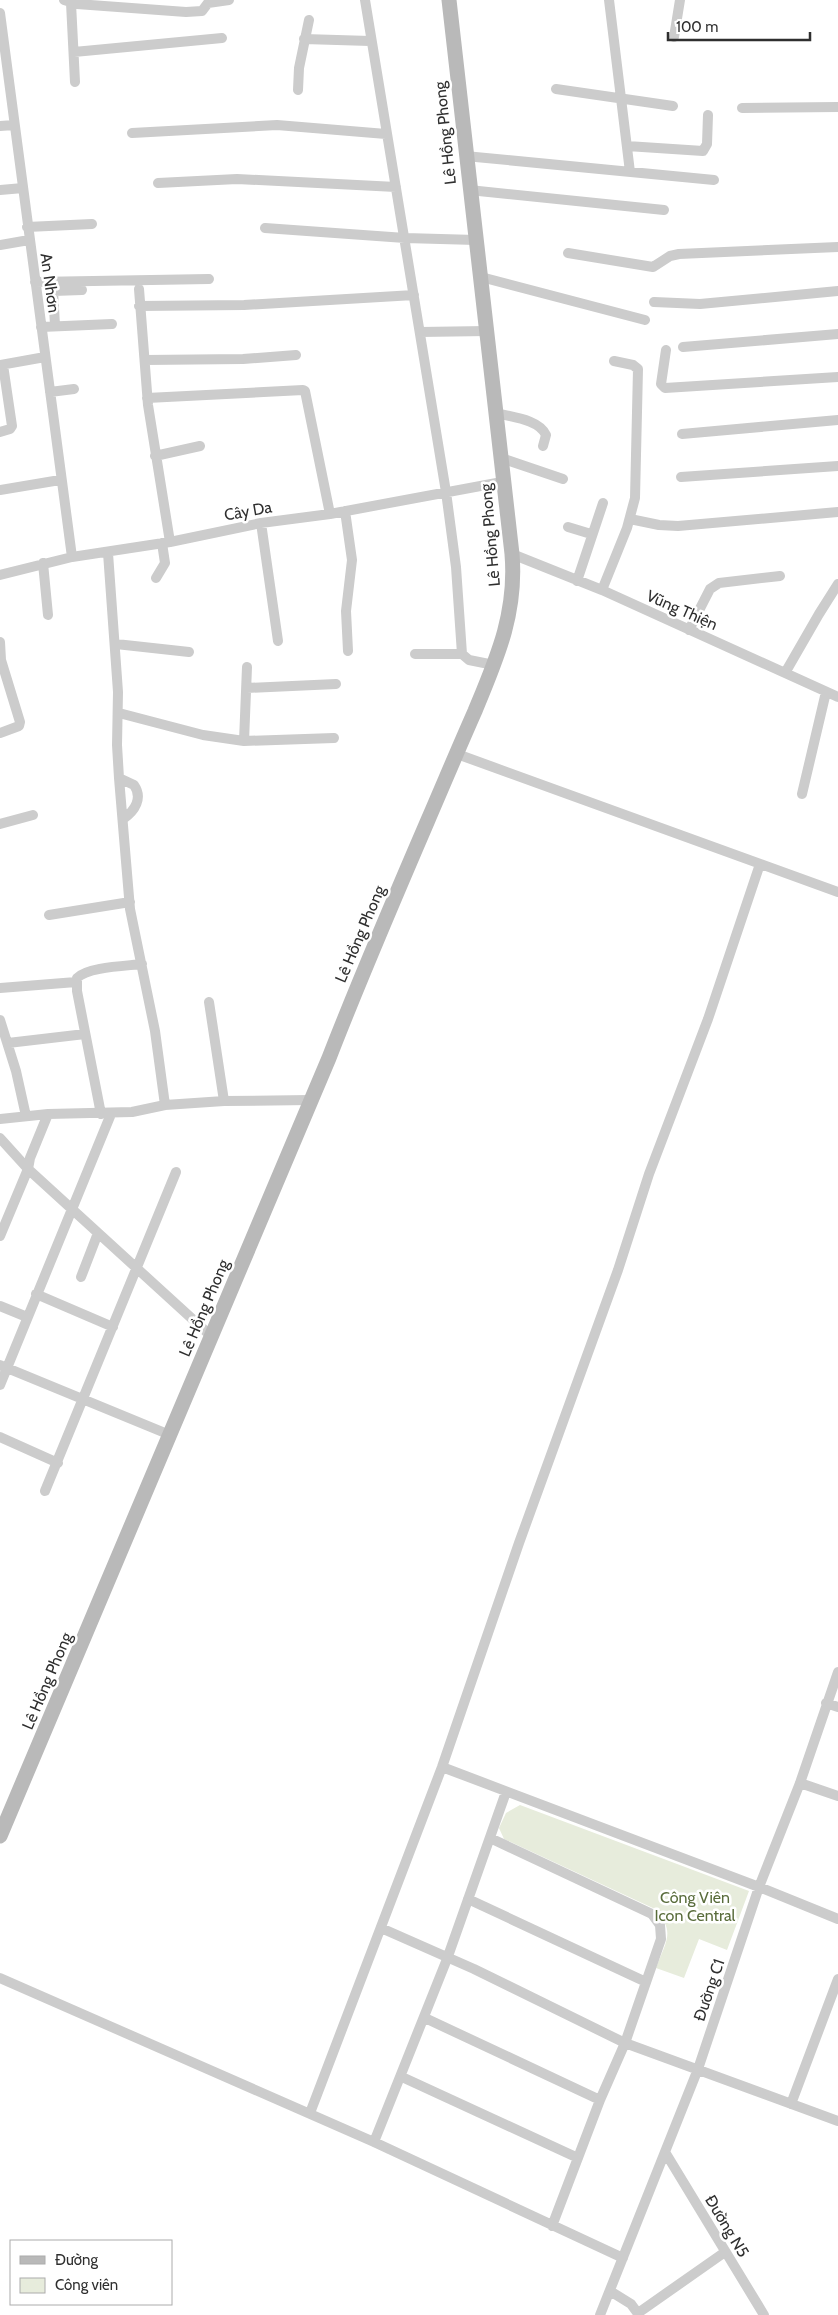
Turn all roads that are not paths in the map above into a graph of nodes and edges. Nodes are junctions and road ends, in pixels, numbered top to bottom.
1 (229, 0) edge
2 (365, 0) edge
3 (448, 0) edge
4 (609, 0) edge
5 (680, 0) edge
6 (67, 1) edge
7 (0, 13) edge
8 (309, 20) dead end
9 (674, 36) dead end
10 (222, 38) dead end
11 (304, 38) junction
12 (370, 40) junction
13 (74, 52) junction
14 (75, 82) dead end
15 (4, 84) edge
16 (556, 89) dead end
17 (298, 90) dead end
18 (621, 100) junction
19 (673, 106) dead end
20 (838, 107) edge
21 (742, 108) dead end
22 (708, 115) dead end
23 (14, 125) junction
24 (0, 126) edge
25 (132, 133) dead end
26 (386, 134) junction
27 (627, 146) junction
28 (465, 156) junction
29 (630, 172) junction
30 (714, 180) dead end
31 (158, 183) dead end
32 (396, 187) junction
33 (22, 188) junction
34 (0, 190) edge
35 (469, 190) junction
36 (664, 210) dead end
37 (92, 224) dead end
38 (27, 227) junction
39 (265, 228) dead end
40 (405, 238) junction
41 (28, 240) junction
42 (476, 240) junction
43 (0, 245) edge
44 (838, 247) edge
45 (568, 253) dead end
46 (481, 278) junction
47 (209, 279) dead end
48 (35, 282) junction
49 (139, 289) dead end
50 (82, 290) dead end
51 (838, 291) edge
52 (414, 295) junction
53 (654, 302) dead end
54 (139, 306) junction
55 (645, 320) dead end
56 (112, 324) dead end
57 (55, 325) junction
58 (41, 327) junction
59 (487, 331) junction
60 (420, 332) junction
61 (838, 334) edge
62 (684, 347) dead end
63 (666, 350) dead end
64 (296, 355) dead end
65 (45, 357) junction
66 (145, 360) junction
67 (614, 361) dead end
68 (2, 365) edge
69 (838, 377) edge
70 (74, 389) dead end
71 (50, 392) junction
72 (147, 398) junction
73 (496, 413) junction
74 (838, 420) edge
75 (0, 432) edge
76 (682, 434) dead end
77 (200, 446) dead end
78 (543, 446) dead end
79 (155, 456) junction
80 (501, 458) junction
81 (838, 466) edge
82 (681, 477) dead end
83 (563, 479) dead end
84 (60, 480) junction
85 (502, 482) junction
86 (0, 490) edge
87 (446, 492) junction
88 (603, 503) dead end
89 (345, 511) junction
90 (838, 512) edge
91 (330, 514) junction
92 (630, 519) junction
93 (261, 524) junction
94 (568, 526) dead end
95 (591, 534) junction
96 (166, 543) junction
97 (108, 553) junction
98 (512, 554) junction
99 (72, 557) junction
100 (42, 562) junction
101 (0, 575) edge
102 (780, 576) dead end
103 (156, 578) dead end
104 (577, 580) junction
105 (838, 584) edge
106 (602, 590) junction
107 (48, 615) dead end
108 (689, 630) junction
109 (278, 641) dead end
110 (0, 642) edge
111 (116, 644) junction
112 (348, 651) dead end
113 (189, 652) dead end
114 (415, 654) dead end
115 (462, 654) junction
116 (494, 665) junction
117 (246, 667) dead end
118 (785, 673) junction
119 (336, 684) dead end
120 (247, 688) junction
121 (826, 692) junction
122 (838, 697) edge
123 (119, 713) junction
124 (0, 733) edge
125 (334, 738) dead end
126 (244, 741) junction
127 (457, 754) junction
128 (119, 778) junction
129 (802, 794) dead end
130 (33, 815) dead end
131 (123, 819) junction
132 (0, 824) edge
133 (760, 864) junction
134 (838, 892) edge
135 (130, 902) junction
136 (49, 915) dead end
137 (142, 964) junction
138 (76, 982) junction
139 (0, 988) edge
140 (209, 1002) dead end
141 (0, 1020) edge
142 (85, 1034) junction
143 (8, 1043) junction
144 (310, 1100) junction
145 (224, 1101) junction
146 (165, 1105) junction
147 (48, 1114) junction
148 (106, 1114) junction
149 (26, 1116) junction
150 (0, 1119) edge
151 (0, 1138) edge
152 (28, 1169) junction
153 (176, 1172) dead end
154 (71, 1208) junction
155 (98, 1233) junction
156 (0, 1236) edge
157 (137, 1270) junction
158 (81, 1277) dead end
159 (36, 1294) junction
160 (0, 1306) edge
161 (27, 1317) junction
162 (113, 1327) junction
163 (211, 1336) junction
164 (4, 1367) edge
165 (0, 1385) edge
166 (83, 1399) junction
167 (170, 1435) junction
168 (0, 1437) edge
169 (58, 1463) junction
170 (45, 1491) dead end
171 (838, 1672) edge
172 (826, 1703) junction
173 (838, 1707) edge
174 (442, 1766) junction
175 (800, 1783) junction
176 (506, 1792) junction
177 (838, 1796) edge
178 (0, 1836) edge
179 (490, 1838) junction
180 (759, 1886) junction
181 (468, 1899) junction
182 (838, 1919) edge
183 (382, 1928) junction
184 (447, 1959) junction
185 (0, 1978) edge
186 (838, 1979) edge
187 (646, 1982) junction
188 (424, 2018) junction
189 (624, 2043) junction
190 (698, 2069) junction
191 (402, 2077) junction
192 (600, 2100) junction
193 (791, 2104) junction
194 (310, 2113) junction
195 (838, 2121) edge
196 (374, 2142) junction
197 (664, 2152) junction
198 (578, 2158) junction
199 (552, 2226) junction
200 (725, 2252) junction
201 (623, 2258) junction
202 (610, 2291) junction
203 (638, 2314) edge
204 (600, 2315) edge
205 (764, 2315) edge

1 - 6 street
2 - 12 street
3 - 28 main road, Lê Hồng Phong
4 - 18 street
5 - 9 street
6 - 13 street
7 - 15 street, An Nhơn
8 - 11 street
10 - 13 street
11 - 12 street
11 - 17 street
12 - 26 street
13 - 14 street
15 - 23 street, An Nhơn
16 - 18 street
18 - 19 street
18 - 27 street
20 - 21 street
22 - 27 street
23 - 24 street
23 - 33 street, An Nhơn
25 - 26 street
26 - 32 street
27 - 29 street
28 - 29 street
28 - 35 main road, Lê Hồng Phong
29 - 30 street
31 - 32 street
32 - 40 street
33 - 34 street
33 - 38 street, An Nhơn
35 - 36 street
35 - 42 main road, Lê Hồng Phong
37 - 38 street
38 - 41 street, An Nhơn
39 - 40 street
40 - 42 street
40 - 52 street
41 - 43 street
41 - 48 street, An Nhơn
42 - 46 main road, Lê Hồng Phong
44 - 45 street
46 - 55 street
46 - 59 main road, Lê Hồng Phong
47 - 48 street
48 - 58 street, An Nhơn
49 - 54 street
50 - 57 street
51 - 53 street
52 - 54 street
52 - 60 street
54 - 66 street
56 - 57 street
57 - 58 street
58 - 65 street, An Nhơn
59 - 60 street
59 - 73 main road, Lê Hồng Phong
60 - 87 street
61 - 62 street
63 - 69 street
64 - 66 street
65 - 68 street
65 - 71 street, An Nhơn
66 - 72 street
67 - 92 street
68 - 75 street
70 - 71 street
71 - 84 street, An Nhơn
72 - 79 street
72 - 91 street
73 - 78 street
73 - 80 main road, Lê Hồng Phong
74 - 76 street
77 - 79 street
79 - 96 street
80 - 83 street
80 - 85 main road, Lê Hồng Phong
81 - 82 street
84 - 86 street
84 - 99 street, An Nhơn
85 - 87 street, Cây Da
85 - 98 main road, Lê Hồng Phong
87 - 89 street, Cây Da
87 - 115 street
88 - 95 street
89 - 91 street, Cây Da
89 - 112 street
90 - 92 street
91 - 93 street, Cây Da
92 - 106 street
93 - 96 street, Cây Da
93 - 109 street
94 - 95 street
95 - 104 street
96 - 97 street, Cây Da
96 - 103 street
97 - 99 street, Cây Da
97 - 111 street
98 - 104 street, Vũng Thiện
98 - 116 main road, Lê Hồng Phong
99 - 100 street, Cây Da
100 - 101 street, Cây Da
100 - 107 street
102 - 108 street
104 - 106 street, Vũng Thiện
105 - 118 street
106 - 108 street, Vũng Thiện
108 - 118 street, Vũng Thiện
110 - 124 street
111 - 113 street
111 - 123 street
114 - 115 street
115 - 116 street
116 - 127 main road, Lê Hồng Phong
117 - 120 street
118 - 121 street, Vũng Thiện
119 - 120 street
120 - 126 street
121 - 122 street, Vũng Thiện
121 - 129 street
123 - 126 street
123 - 128 street
125 - 126 street
127 - 133 street
127 - 144 main road, Lê Hồng Phong
128 - 131 street
128 - 131 street
130 - 132 street
131 - 135 street
133 - 134 street
133 - 174 street
135 - 136 street
135 - 137 street
137 - 138 street
137 - 146 street
138 - 139 street
138 - 142 street
140 - 145 street
141 - 143 street
142 - 143 street
142 - 148 street
143 - 149 street
144 - 145 street
144 - 163 main road, Lê Hồng Phong
145 - 146 street
146 - 148 street
147 - 148 street
147 - 149 street
147 - 152 street
148 - 154 street
149 - 150 street
151 - 152 street
152 - 154 street
152 - 156 street
153 - 157 street
154 - 155 street
154 - 159 street
155 - 157 street
155 - 158 street
157 - 162 street
157 - 163 street
159 - 161 street
159 - 162 street
160 - 161 street
161 - 164 street
162 - 166 street
163 - 167 main road, Lê Hồng Phong
164 - 165 street
164 - 166 street
166 - 167 street
166 - 169 street
167 - 178 main road, Lê Hồng Phong
168 - 169 street
169 - 170 street
171 - 172 street, Đường C1
172 - 173 street
172 - 175 street, Đường C1
174 - 176 street
174 - 183 street
175 - 177 street
175 - 180 street, Đường C1
176 - 179 street
176 - 180 street
179 - 181 street
179 - 187 street
180 - 182 street
180 - 190 street, Đường C1
181 - 184 street
181 - 187 street
183 - 184 street
183 - 194 street
184 - 188 street
184 - 189 street
185 - 194 street
186 - 193 street
187 - 189 street
188 - 191 street
188 - 192 street
189 - 190 street
189 - 192 street
190 - 193 street
190 - 197 street, Đường C1
191 - 196 street
191 - 198 street
192 - 198 street
193 - 195 street
194 - 196 street
196 - 199 street
197 - 200 street, Đường N5
197 - 201 street, Đường C1
198 - 199 street
199 - 201 street
200 - 203 street
200 - 205 street, Đường N5
201 - 202 street, Đường C1
202 - 203 street
202 - 204 street, Đường C1

